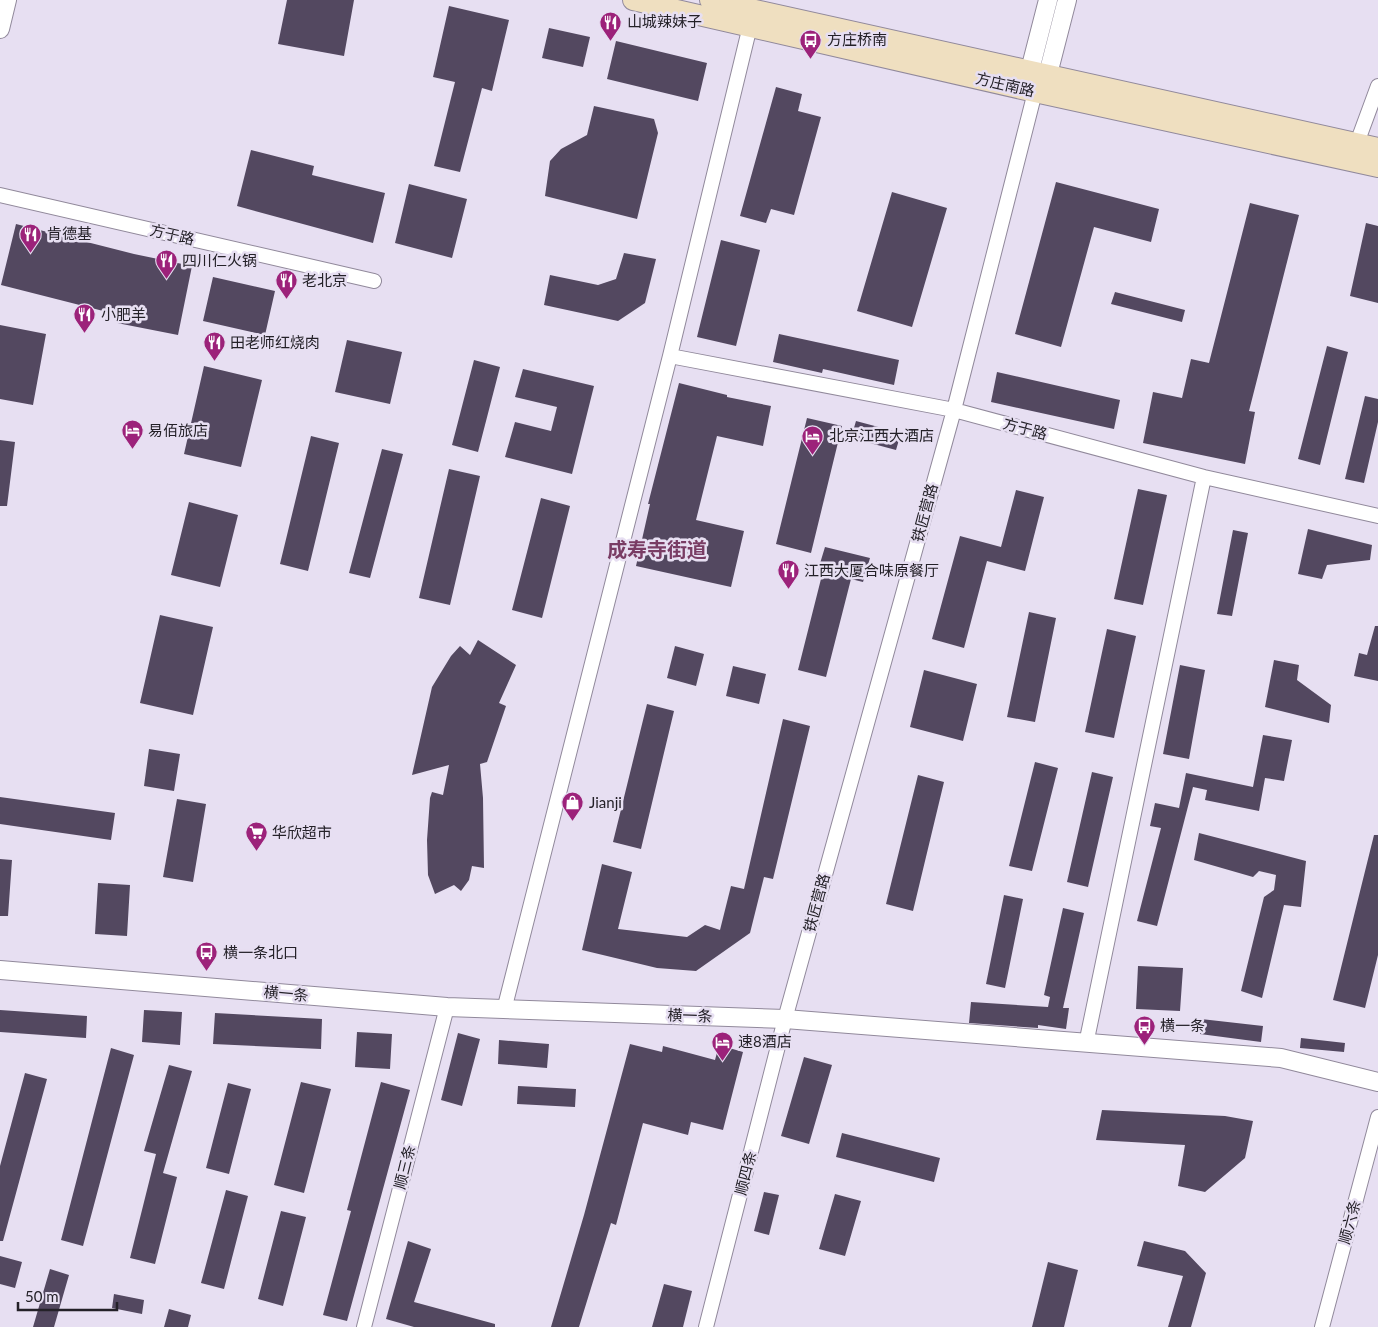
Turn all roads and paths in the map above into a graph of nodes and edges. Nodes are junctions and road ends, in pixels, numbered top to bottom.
1 (8, 0) edge
2 (633, 0) edge
3 (710, 0) edge
4 (1048, 0) edge
5 (1067, 0) edge
6 (750, 26) junction
7 (0, 29) edge
8 (1039, 72) junction
9 (1378, 86) edge
10 (1035, 92) junction
11 (1357, 143) junction
12 (1378, 148) edge
13 (1378, 166) edge
14 (0, 195) edge
15 (374, 281) dead end
16 (670, 356) junction
17 (954, 410) junction
18 (1204, 477) junction
19 (1378, 516) edge
20 (0, 970) edge
21 (447, 1008) junction
22 (504, 1010) junction
23 (785, 1019) junction
24 (1086, 1044) junction
25 (1378, 1082) edge
26 (1378, 1117) edge
27 (364, 1327) edge
28 (706, 1327) edge
29 (1322, 1327) edge

1 - 7 street
2 - 6 main road, 方庄南路
3 - 8 main road, 方庄南路
4 - 8 street
5 - 8 street
6 - 10 main road, 方庄南路
6 - 16 street
8 - 10 street
8 - 11 main road, 方庄南路
9 - 11 street
10 - 13 main road, 方庄南路
10 - 17 street, 铁匠营路
11 - 12 main road, 方庄南路
14 - 15 street, 方于路
16 - 17 street, 方于路
16 - 22 street
17 - 18 street, 方于路
17 - 23 street, 铁匠营路
18 - 19 street, 方于路
18 - 24 street
20 - 21 street, 横一条
21 - 22 street, 横一条
21 - 27 street, 顺三条
22 - 23 street, 横一条
23 - 24 street, 横一条
23 - 28 street, 顺四条
24 - 25 street, 横一条
26 - 29 street, 顺六条

